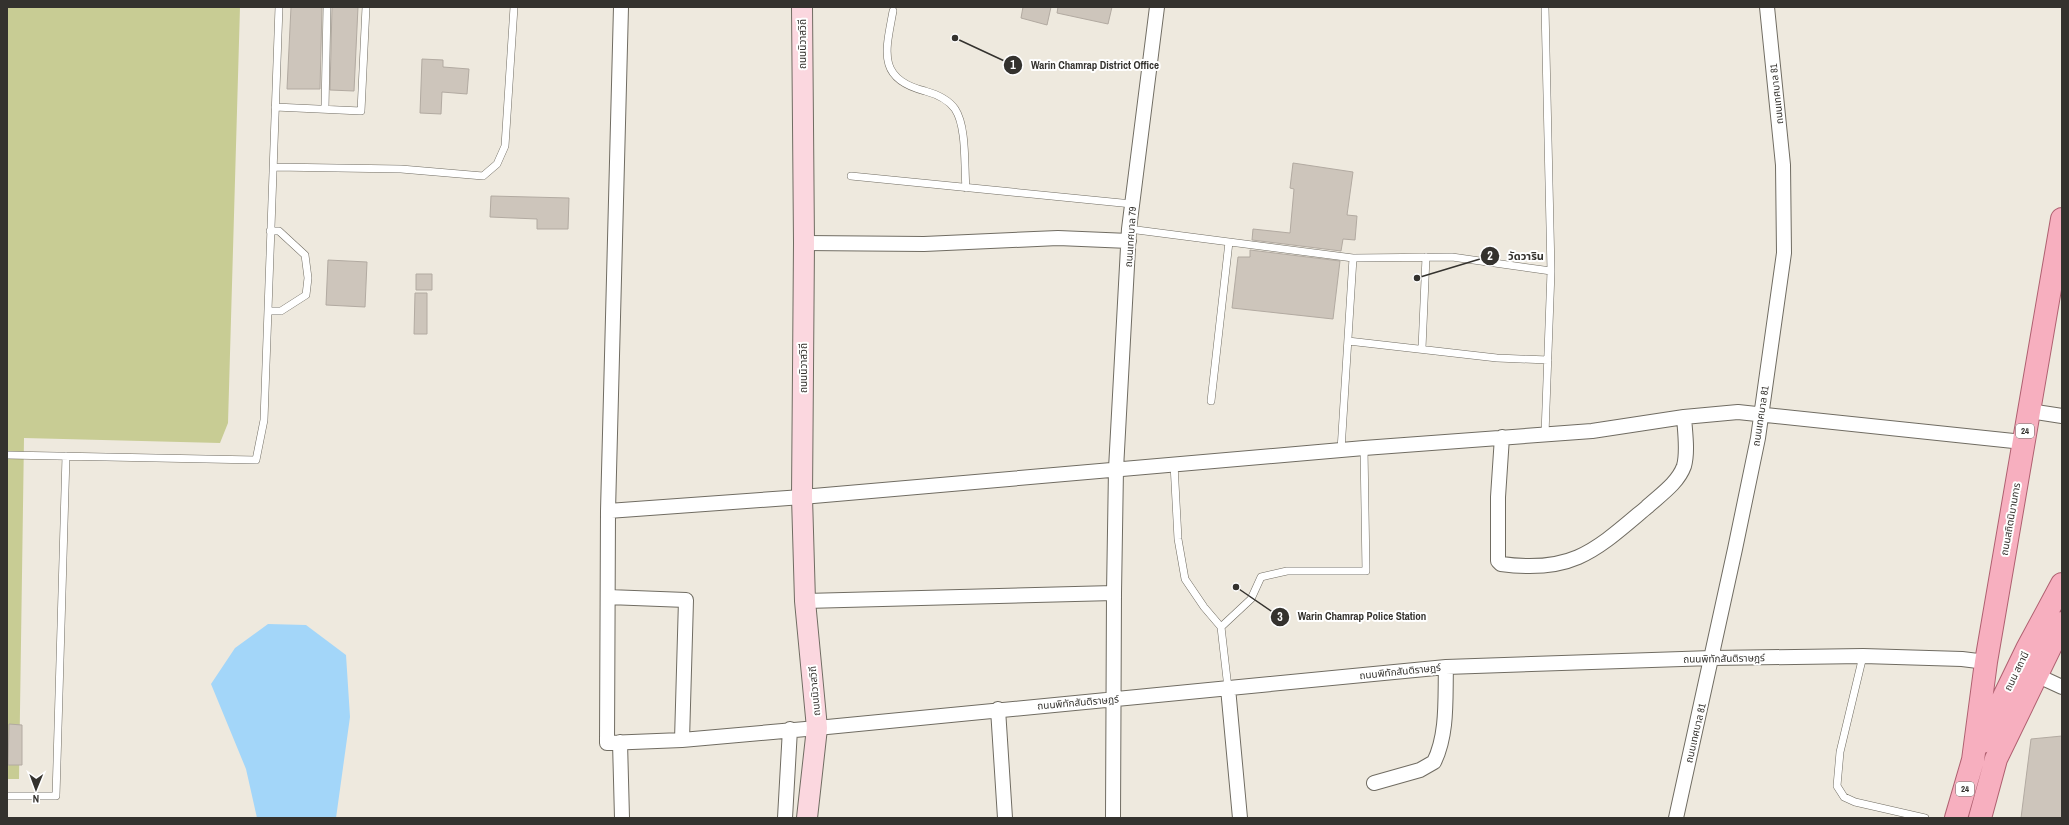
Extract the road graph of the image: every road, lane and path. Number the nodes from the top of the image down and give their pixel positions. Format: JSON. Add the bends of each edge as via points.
{"nodes":[{"id":1,"x":279,"y":7,"type":"edge"},
{"id":2,"x":327,"y":7,"type":"edge"},
{"id":3,"x":366,"y":7,"type":"edge"},
{"id":4,"x":514,"y":7,"type":"edge"},
{"id":5,"x":621,"y":7,"type":"edge"},
{"id":6,"x":802,"y":7,"type":"edge"},
{"id":7,"x":1157,"y":7,"type":"edge"},
{"id":8,"x":1545,"y":7,"type":"edge"},
{"id":9,"x":1767,"y":7,"type":"edge"},
{"id":10,"x":893,"y":11,"type":"dead end"},
{"id":11,"x":275,"y":107,"type":"junction"},
{"id":12,"x":325,"y":109,"type":"junction"},
{"id":13,"x":274,"y":167,"type":"junction"},
{"id":14,"x":851,"y":176,"type":"dead end"},
{"id":15,"x":966,"y":188,"type":"junction"},
{"id":16,"x":1132,"y":204,"type":"junction"},
{"id":17,"x":2062,"y":219,"type":"edge"},
{"id":18,"x":270,"y":231,"type":"junction"},
{"id":19,"x":1129,"y":235,"type":"junction"},
{"id":20,"x":1229,"y":242,"type":"junction"},
{"id":21,"x":804,"y":243,"type":"junction"},
{"id":22,"x":1426,"y":256,"type":"junction"},
{"id":23,"x":1353,"y":258,"type":"junction"},
{"id":24,"x":1551,"y":271,"type":"junction"},
{"id":25,"x":269,"y":311,"type":"junction"},
{"id":26,"x":1348,"y":341,"type":"junction"},
{"id":27,"x":1422,"y":348,"type":"junction"},
{"id":28,"x":1548,"y":360,"type":"junction"},
{"id":29,"x":1211,"y":401,"type":"dead end"},
{"id":30,"x":2029,"y":411,"type":"junction"},
{"id":31,"x":1761,"y":415,"type":"junction"},
{"id":32,"x":2062,"y":416,"type":"edge"},
{"id":33,"x":1684,"y":417,"type":"junction"},
{"id":34,"x":1545,"y":434,"type":"junction"},
{"id":35,"x":1502,"y":437,"type":"junction"},
{"id":36,"x":2023,"y":442,"type":"junction"},
{"id":37,"x":1364,"y":448,"type":"junction"},
{"id":38,"x":1341,"y":450,"type":"junction"},
{"id":39,"x":7,"y":455,"type":"edge"},
{"id":40,"x":66,"y":456,"type":"junction"},
{"id":41,"x":1174,"y":464,"type":"junction"},
{"id":42,"x":1116,"y":469,"type":"junction"},
{"id":43,"x":802,"y":497,"type":"junction"},
{"id":44,"x":608,"y":511,"type":"junction"},
{"id":45,"x":2062,"y":584,"type":"edge"},
{"id":46,"x":1114,"y":593,"type":"junction"},
{"id":47,"x":608,"y":597,"type":"junction"},
{"id":48,"x":805,"y":601,"type":"junction"},
{"id":49,"x":2062,"y":623,"type":"edge"},
{"id":50,"x":1221,"y":627,"type":"junction"},
{"id":51,"x":1863,"y":656,"type":"junction"},
{"id":52,"x":1712,"y":658,"type":"junction"},
{"id":53,"x":1986,"y":662,"type":"junction"},
{"id":54,"x":1446,"y":667,"type":"junction"},
{"id":55,"x":2036,"y":675,"type":"junction"},
{"id":56,"x":2062,"y":687,"type":"edge"},
{"id":57,"x":1228,"y":688,"type":"junction"},
{"id":58,"x":1113,"y":699,"type":"junction"},
{"id":59,"x":998,"y":709,"type":"junction"},
{"id":60,"x":817,"y":728,"type":"junction"},
{"id":61,"x":790,"y":729,"type":"junction"},
{"id":62,"x":682,"y":740,"type":"junction"},
{"id":63,"x":620,"y":742,"type":"junction"},
{"id":64,"x":1973,"y":760,"type":"junction"},
{"id":65,"x":1374,"y":783,"type":"dead end"},
{"id":66,"x":7,"y":796,"type":"edge"},
{"id":67,"x":622,"y":818,"type":"edge"},
{"id":68,"x":785,"y":818,"type":"edge"},
{"id":69,"x":806,"y":818,"type":"edge"},
{"id":70,"x":1005,"y":818,"type":"edge"},
{"id":71,"x":1113,"y":818,"type":"edge"},
{"id":72,"x":1240,"y":818,"type":"edge"},
{"id":73,"x":1676,"y":818,"type":"edge"},
{"id":74,"x":1925,"y":818,"type":"edge"},
{"id":75,"x":1956,"y":818,"type":"edge"},
{"id":76,"x":1980,"y":818,"type":"edge"}],
"edges":[{"from":1,"to":11,"type":"lane"},
{"from":2,"to":12,"type":"lane"},
{"from":3,"to":12,"type":"lane","via":[[361,110]]},
{"from":4,"to":13,"type":"lane","via":[[505,146],[498,164],[483,176],[401,169]]},
{"from":5,"to":44,"type":"street"},
{"from":6,"to":21,"type":"main road","name":"ถนนนิวาสวิถี"},
{"from":7,"to":16,"type":"street","name":"ถนนเทศบาล 79"},
{"from":8,"to":24,"type":"lane"},
{"from":9,"to":31,"type":"street","name":"ถนนเทศบาล 81","via":[[1783,165],[1784,253]]},
{"from":10,"to":15,"type":"lane","via":[[887,45],[890,67],[901,82],[943,98],[956,110],[962,129]]},
{"from":11,"to":12,"type":"lane"},
{"from":11,"to":13,"type":"lane"},
{"from":13,"to":18,"type":"lane"},
{"from":14,"to":15,"type":"lane"},
{"from":15,"to":16,"type":"lane"},
{"from":16,"to":19,"type":"street","name":"ถนนเทศบาล 79"},
{"from":17,"to":30,"type":"main road","name":"ถนนสถิตนิมานการ","number":"24"},
{"from":18,"to":25,"type":"lane"},
{"from":18,"to":25,"type":"lane","via":[[279,231],[304,255],[308,278],[306,295],[281,311]]},
{"from":19,"to":20,"type":"lane"},
{"from":19,"to":21,"type":"street","via":[[924,244]]},
{"from":19,"to":42,"type":"street","name":"ถนนเทศบาล 79"},
{"from":20,"to":23,"type":"lane"},
{"from":20,"to":29,"type":"lane"},
{"from":21,"to":43,"type":"main road","name":"ถนนนิวาสวิถี"},
{"from":22,"to":23,"type":"lane"},
{"from":22,"to":24,"type":"lane","via":[[1452,257]]},
{"from":22,"to":27,"type":"lane"},
{"from":23,"to":26,"type":"lane"},
{"from":24,"to":28,"type":"lane"},
{"from":25,"to":40,"type":"lane","via":[[264,420],[256,460]]},
{"from":26,"to":27,"type":"lane"},
{"from":26,"to":38,"type":"lane"},
{"from":27,"to":28,"type":"lane","via":[[1497,358]]},
{"from":28,"to":34,"type":"lane"},
{"from":30,"to":32,"type":"street"},
{"from":30,"to":36,"type":"main road","name":"ถนนสถิตนิมานการ","number":"24"},
{"from":31,"to":33,"type":"street","via":[[1738,412]]},
{"from":31,"to":36,"type":"street"},
{"from":31,"to":52,"type":"street","name":"ถนนเทศบาล 81"},
{"from":33,"to":34,"type":"street","via":[[1592,431]]},
{"from":33,"to":35,"type":"street","via":[[1684,465],[1675,481],[1602,545],[1580,558],[1553,565],[1516,566],[1501,564],[1498,561],[1498,497]]},
{"from":34,"to":35,"type":"street"},
{"from":35,"to":37,"type":"street"},
{"from":36,"to":53,"type":"main road","name":"ถนนสถิตนิมานการ","number":"24"},
{"from":37,"to":38,"type":"street"},
{"from":37,"to":50,"type":"lane","via":[[1366,571],[1287,572],[1261,577],[1251,599]]},
{"from":38,"to":41,"type":"street"},
{"from":39,"to":40,"type":"lane"},
{"from":40,"to":66,"type":"lane","via":[[56,796]]},
{"from":41,"to":42,"type":"street"},
{"from":41,"to":50,"type":"lane","via":[[1178,539],[1185,578]]},
{"from":42,"to":43,"type":"street"},
{"from":42,"to":46,"type":"street","name":"ถนนเทศบาล 79"},
{"from":43,"to":44,"type":"street"},
{"from":43,"to":48,"type":"main road","name":"ถนนนิวาสวิถี"},
{"from":44,"to":47,"type":"street"},
{"from":45,"to":64,"type":"main road","name":"ถนน สถานี","number":"24"},
{"from":46,"to":48,"type":"street"},
{"from":46,"to":58,"type":"street","name":"ถนนเทศบาล 79"},
{"from":47,"to":62,"type":"street","via":[[686,600]]},
{"from":47,"to":63,"type":"street","via":[[607,743]]},
{"from":48,"to":60,"type":"main road","name":"ถนนนิวาสวิถี"},
{"from":49,"to":55,"type":"main road","name":"ถนน สถานี","number":"24"},
{"from":50,"to":57,"type":"lane"},
{"from":51,"to":52,"type":"street","name":"ถนนพิทักสันติราษฎร์"},
{"from":51,"to":53,"type":"street","name":"ถนนพิทักสันติราษฎร์"},
{"from":51,"to":74,"type":"lane","via":[[1840,752],[1836,786],[1844,797],[1855,802]]},
{"from":52,"to":54,"type":"street","name":"ถนนพิทักสันติราษฎร์"},
{"from":52,"to":73,"type":"street","name":"ถนนเทศบาล 81"},
{"from":53,"to":64,"type":"main road","name":"ถนนสถิตนิมานการ","number":"24"},
{"from":54,"to":57,"type":"street","name":"ถนนพิทักสันติราษฎร์"},
{"from":54,"to":65,"type":"street","via":[[1444,718],[1434,762],[1420,770]]},
{"from":55,"to":56,"type":"street"},
{"from":55,"to":76,"type":"main road","number":"24","via":[[1996,759]]},
{"from":57,"to":58,"type":"street","name":"ถนนพิทักสันติราษฎร์"},
{"from":57,"to":72,"type":"street"},
{"from":58,"to":59,"type":"street","name":"ถนนพิทักสันติราษฎร์"},
{"from":58,"to":71,"type":"street","name":"ถนนเทศบาล 79"},
{"from":59,"to":60,"type":"street","name":"ถนนพิทักสันติราษฎร์"},
{"from":59,"to":70,"type":"street"},
{"from":60,"to":61,"type":"street","name":"ถนนพิทักสันติราษฎร์"},
{"from":60,"to":69,"type":"main road","name":"ถนนนิวาสวิถี"},
{"from":61,"to":62,"type":"street","name":"ถนนพิทักสันติราษฎร์"},
{"from":61,"to":68,"type":"street"},
{"from":62,"to":63,"type":"street","name":"ถนนพิทักสันติราษฎร์"},
{"from":63,"to":67,"type":"street"},
{"from":64,"to":75,"type":"main road","name":"ถนนสถิตนิมานการ","number":"24"}]}
